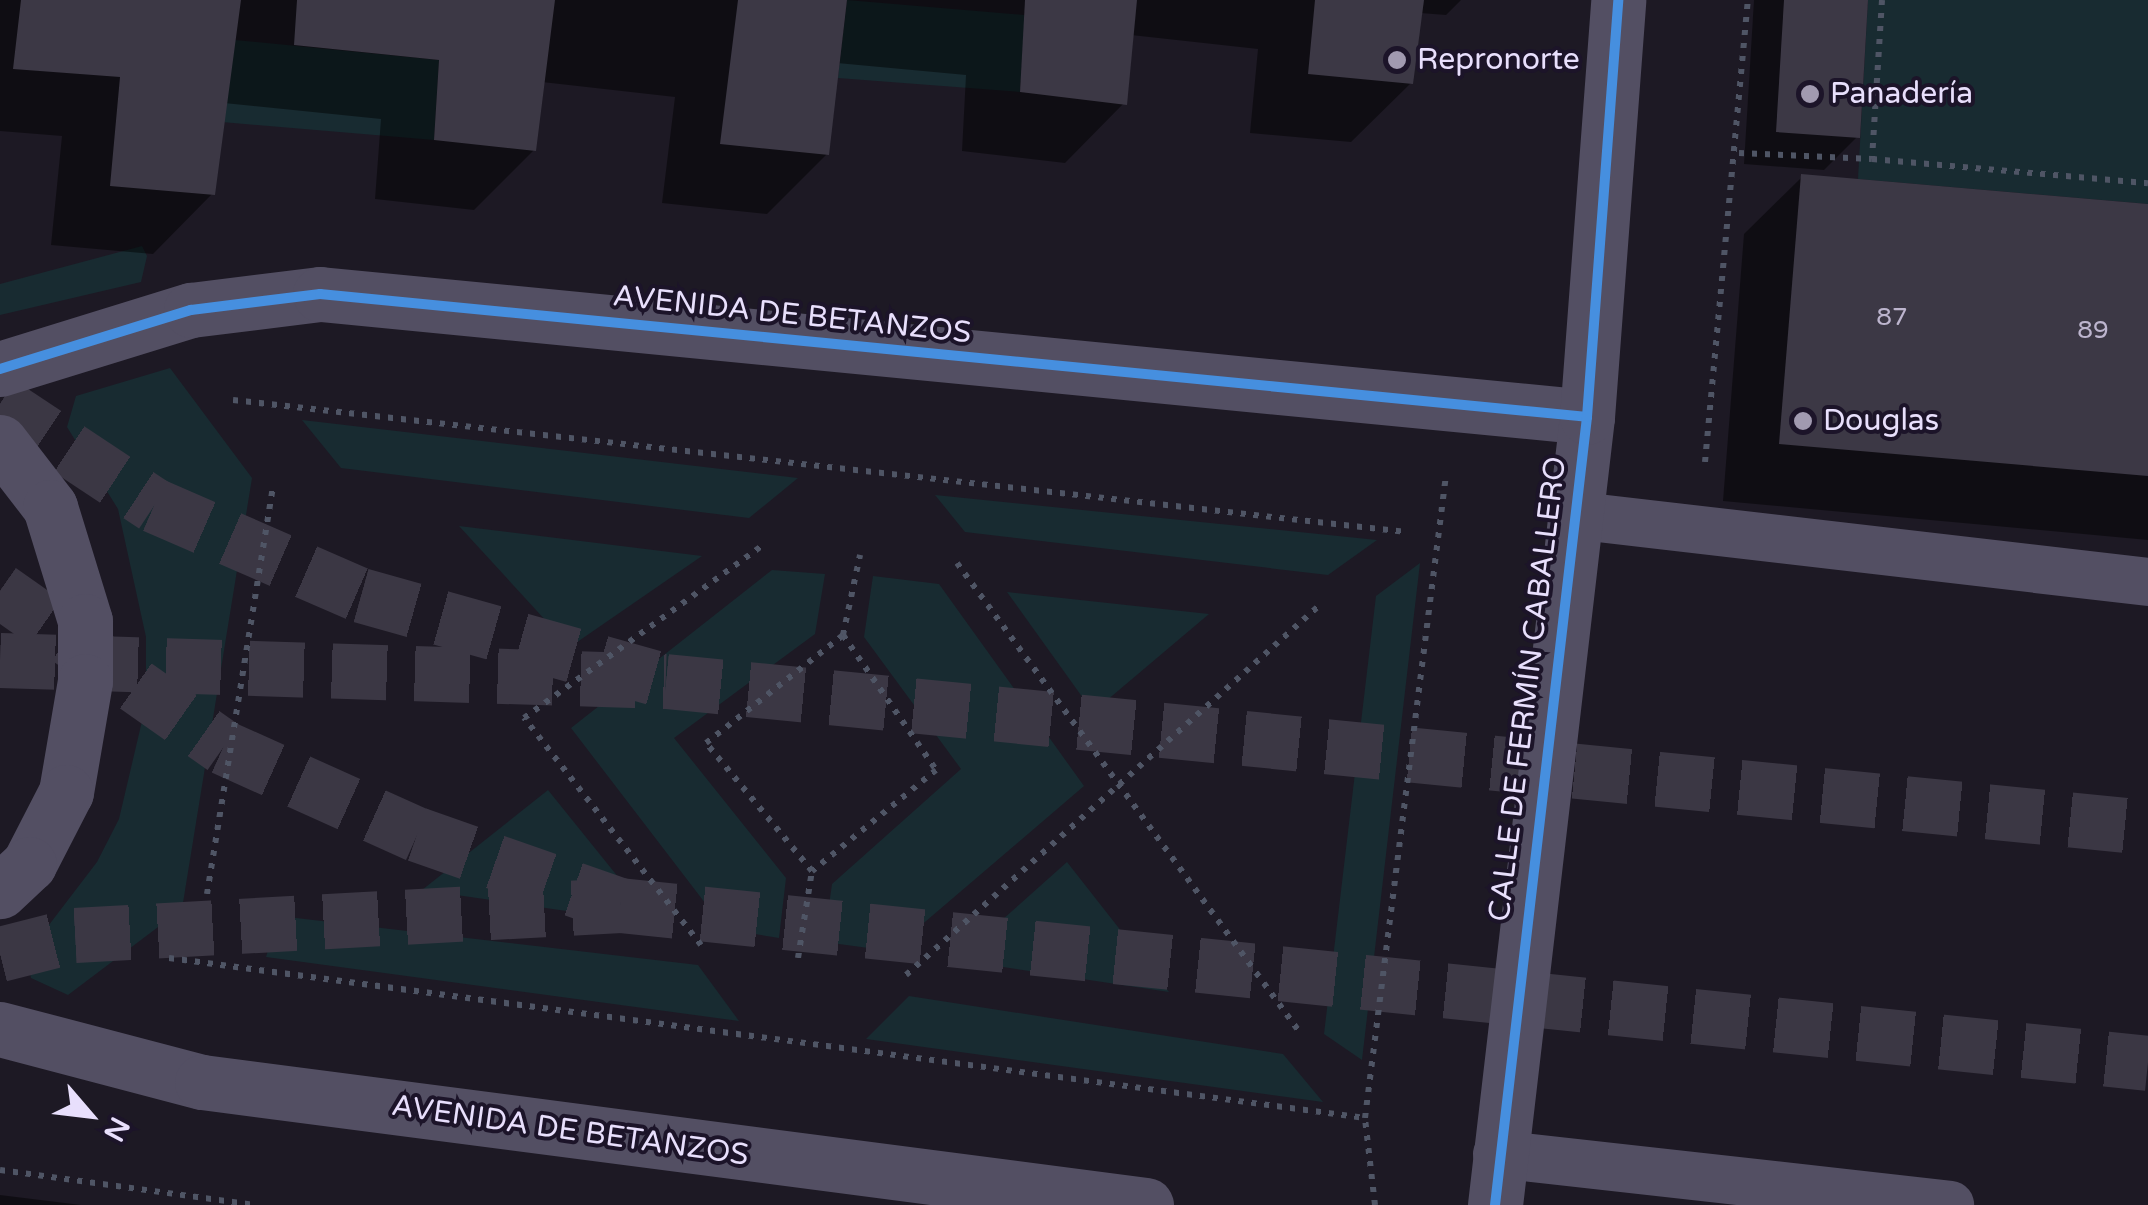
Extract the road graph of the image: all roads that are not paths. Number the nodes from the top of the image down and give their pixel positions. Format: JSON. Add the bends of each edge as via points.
{"nodes":[{"id":1,"x":1618,"y":0,"type":"edge"},
{"id":2,"x":0,"y":369,"type":"edge"},
{"id":3,"x":1588,"y":417,"type":"junction"},
{"id":4,"x":0,"y":442,"type":"edge"},
{"id":5,"x":1572,"y":515,"type":"junction"},
{"id":6,"x":2148,"y":582,"type":"edge"},
{"id":7,"x":0,"y":891,"type":"edge"},
{"id":8,"x":0,"y":1029,"type":"edge"},
{"id":9,"x":1496,"y":1179,"type":"edge"},
{"id":10,"x":1146,"y":1205,"type":"edge"},
{"id":11,"x":1950,"y":1205,"type":"edge"}],
"edges":[{"from":1,"to":3,"type":"street","name":"CALLE DE FERMÍN CABALLERO"},
{"from":2,"to":3,"type":"street","name":"AVENIDA DE BETANZOS","via":[[190,310],[320,294]]},
{"from":3,"to":5,"type":"street","name":"CALLE DE FERMÍN CABALLERO"},
{"from":4,"to":7,"type":"street","via":[[50,507],[85,621],[85,681],[66,792],[29,864]]},
{"from":5,"to":6,"type":"lane"},
{"from":5,"to":9,"type":"street","name":"CALLE DE FERMÍN CABALLERO"},
{"from":8,"to":10,"type":"street","name":"AVENIDA DE BETANZOS","via":[[202,1082]]},
{"from":9,"to":11,"type":"lane"}]}
